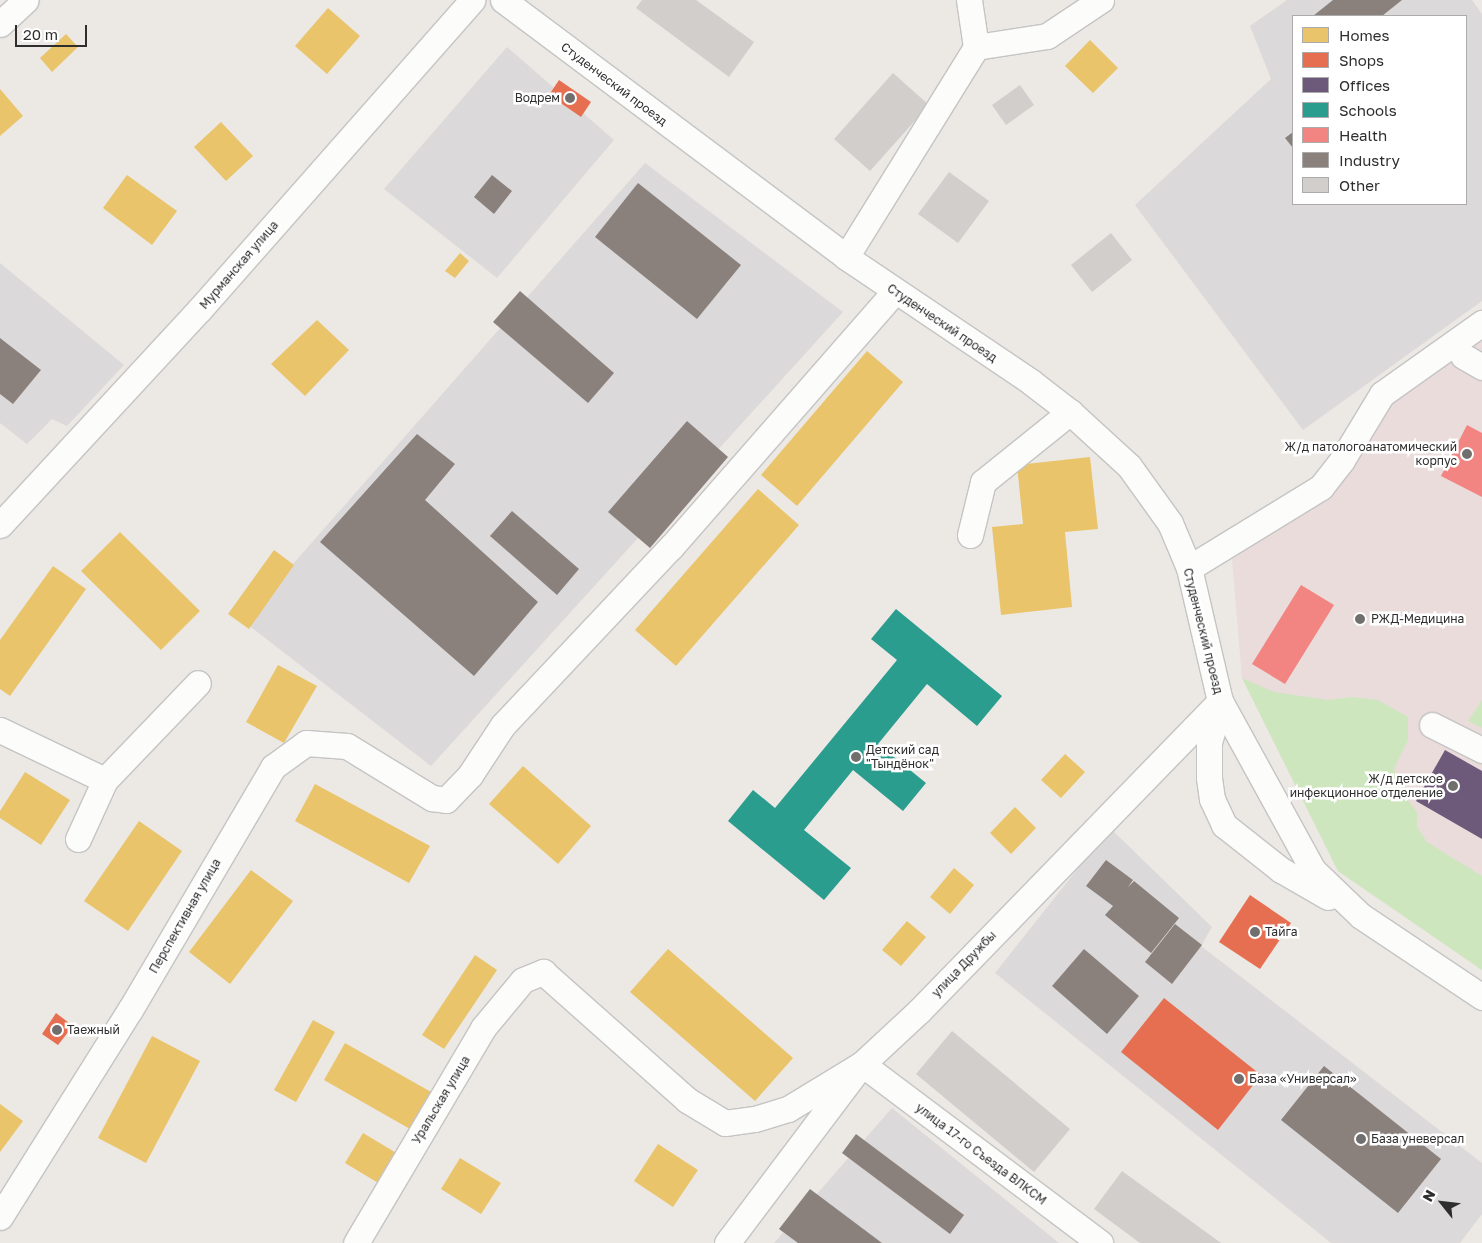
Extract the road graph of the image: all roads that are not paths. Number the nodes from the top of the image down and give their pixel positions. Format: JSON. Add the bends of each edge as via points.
{"nodes":[{"id":1,"x":26,"y":0,"type":"edge"},
{"id":2,"x":472,"y":0,"type":"edge"},
{"id":3,"x":503,"y":0,"type":"edge"},
{"id":4,"x":969,"y":0,"type":"edge"},
{"id":5,"x":1101,"y":0,"type":"edge"},
{"id":6,"x":0,"y":24,"type":"edge"},
{"id":7,"x":976,"y":47,"type":"junction"},
{"id":8,"x":846,"y":257,"type":"junction"},
{"id":9,"x":895,"y":292,"type":"junction"},
{"id":10,"x":1482,"y":323,"type":"edge"},
{"id":11,"x":1070,"y":412,"type":"junction"},
{"id":12,"x":0,"y":525,"type":"edge"},
{"id":13,"x":970,"y":535,"type":"dead end"},
{"id":14,"x":1189,"y":568,"type":"junction"},
{"id":15,"x":198,"y":684,"type":"dead end"},
{"id":16,"x":1220,"y":701,"type":"junction"},
{"id":17,"x":1432,"y":725,"type":"dead end"},
{"id":18,"x":0,"y":730,"type":"edge"},
{"id":19,"x":1482,"y":750,"type":"edge"},
{"id":20,"x":105,"y":780,"type":"junction"},
{"id":21,"x":78,"y":839,"type":"dead end"},
{"id":22,"x":1362,"y":916,"type":"junction"},
{"id":23,"x":1482,"y":997,"type":"edge"},
{"id":24,"x":862,"y":1064,"type":"junction"},
{"id":25,"x":0,"y":1217,"type":"edge"},
{"id":26,"x":356,"y":1243,"type":"edge"},
{"id":27,"x":728,"y":1243,"type":"edge"},
{"id":28,"x":1100,"y":1243,"type":"edge"}],
"edges":[{"from":1,"to":6,"type":"street"},
{"from":2,"to":12,"type":"street","name":"Мурманская улица","via":[[200,309]]},
{"from":3,"to":8,"type":"street","name":"Студенческий проезд"},
{"from":4,"to":7,"type":"street"},
{"from":5,"to":7,"type":"street","via":[[1047,36]]},
{"from":7,"to":8,"type":"street"},
{"from":8,"to":9,"type":"street","name":"Студенческий проезд"},
{"from":9,"to":11,"type":"street","name":"Студенческий проезд","via":[[1031,382]]},
{"from":9,"to":25,"type":"street","name":"Перспективная улица","via":[[671,547],[503,725],[464,781],[446,800],[432,798],[347,746],[306,743],[273,767],[130,1010]]},
{"from":10,"to":14,"type":"street","via":[[1382,394],[1342,460],[1321,487]]},
{"from":11,"to":13,"type":"street","via":[[983,482]]},
{"from":11,"to":14,"type":"street","name":"Студенческий проезд","via":[[1129,466],[1151,494],[1170,523]]},
{"from":14,"to":16,"type":"street","name":"Студенческий проезд"},
{"from":15,"to":20,"type":"street"},
{"from":16,"to":22,"type":"street","name":"Студенческий проезд","via":[[1313,870]]},
{"from":16,"to":22,"type":"street","via":[[1209,742],[1209,778],[1212,800],[1224,825],[1281,870]]},
{"from":16,"to":24,"type":"street","name":"улица Дружбы","via":[[919,1011]]},
{"from":17,"to":19,"type":"street"},
{"from":18,"to":20,"type":"street"},
{"from":20,"to":21,"type":"street"},
{"from":22,"to":23,"type":"street","name":"Студенческий проезд"},
{"from":24,"to":26,"type":"street","name":"Уральская улица","via":[[788,1109],[755,1120],[725,1123],[687,1100],[542,972],[523,980],[483,1028]]},
{"from":24,"to":27,"type":"street","name":"улица Дружбы"},
{"from":24,"to":28,"type":"street","name":"улица 17-го Съезда ВЛКСМ"}]}
